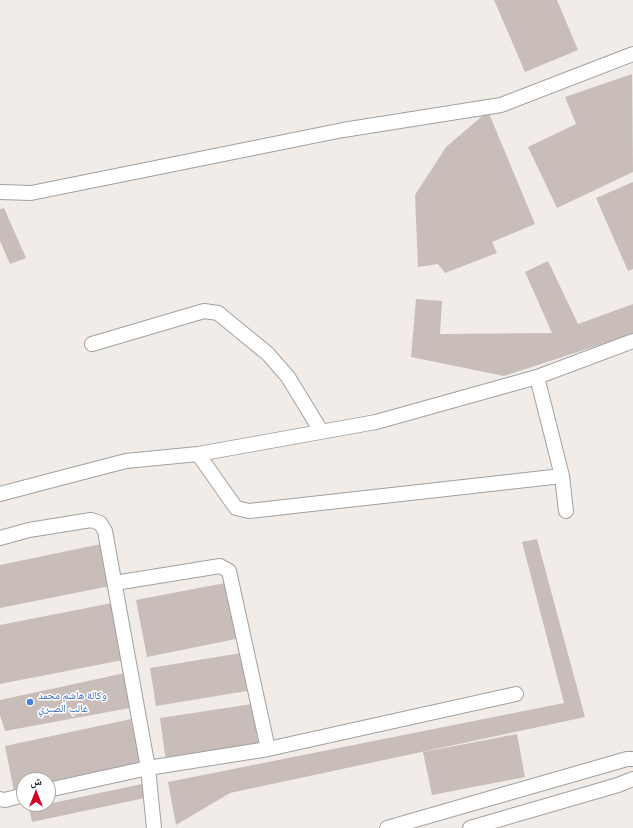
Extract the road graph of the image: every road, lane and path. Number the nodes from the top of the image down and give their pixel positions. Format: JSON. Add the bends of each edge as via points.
{"nodes":[{"id":1,"x":633,"y":54,"type":"edge"},
{"id":2,"x":0,"y":192,"type":"edge"},
{"id":3,"x":633,"y":341,"type":"edge"},
{"id":4,"x":92,"y":344,"type":"dead end"},
{"id":5,"x":537,"y":377,"type":"junction"},
{"id":6,"x":321,"y":431,"type":"junction"},
{"id":7,"x":198,"y":454,"type":"junction"},
{"id":8,"x":562,"y":476,"type":"junction"},
{"id":9,"x":0,"y":494,"type":"edge"},
{"id":10,"x":566,"y":511,"type":"dead end"},
{"id":11,"x":0,"y":538,"type":"edge"},
{"id":12,"x":115,"y":583,"type":"junction"},
{"id":13,"x":516,"y":694,"type":"dead end"},
{"id":14,"x":268,"y":750,"type":"junction"},
{"id":15,"x":633,"y":759,"type":"edge"},
{"id":16,"x":148,"y":768,"type":"junction"},
{"id":17,"x":633,"y":779,"type":"edge"},
{"id":18,"x":56,"y":788,"type":"edge"},
{"id":19,"x":16,"y":797,"type":"edge"},
{"id":20,"x":0,"y":799,"type":"edge"},
{"id":21,"x":154,"y":828,"type":"edge"},
{"id":22,"x":388,"y":828,"type":"edge"},
{"id":23,"x":470,"y":828,"type":"edge"}],
"edges":[{"from":1,"to":2,"type":"street","via":[[502,105],[343,130],[31,193]]},
{"from":3,"to":5,"type":"street"},
{"from":4,"to":6,"type":"street","via":[[204,311],[218,313],[268,354],[288,377]]},
{"from":5,"to":6,"type":"street","via":[[376,422]]},
{"from":5,"to":8,"type":"street"},
{"from":6,"to":7,"type":"street"},
{"from":7,"to":8,"type":"street","via":[[236,508],[249,511]]},
{"from":7,"to":9,"type":"street","via":[[126,461]]},
{"from":8,"to":10,"type":"street"},
{"from":11,"to":12,"type":"street","via":[[29,530],[91,520],[100,524],[105,531]]},
{"from":12,"to":14,"type":"street","via":[[220,566],[229,571]]},
{"from":12,"to":16,"type":"street"},
{"from":13,"to":14,"type":"street"},
{"from":14,"to":16,"type":"street"},
{"from":15,"to":22,"type":"street","via":[[613,762]]},
{"from":16,"to":18,"type":"street"},
{"from":16,"to":21,"type":"street"},
{"from":17,"to":23,"type":"street"},
{"from":19,"to":20,"type":"street"}]}
